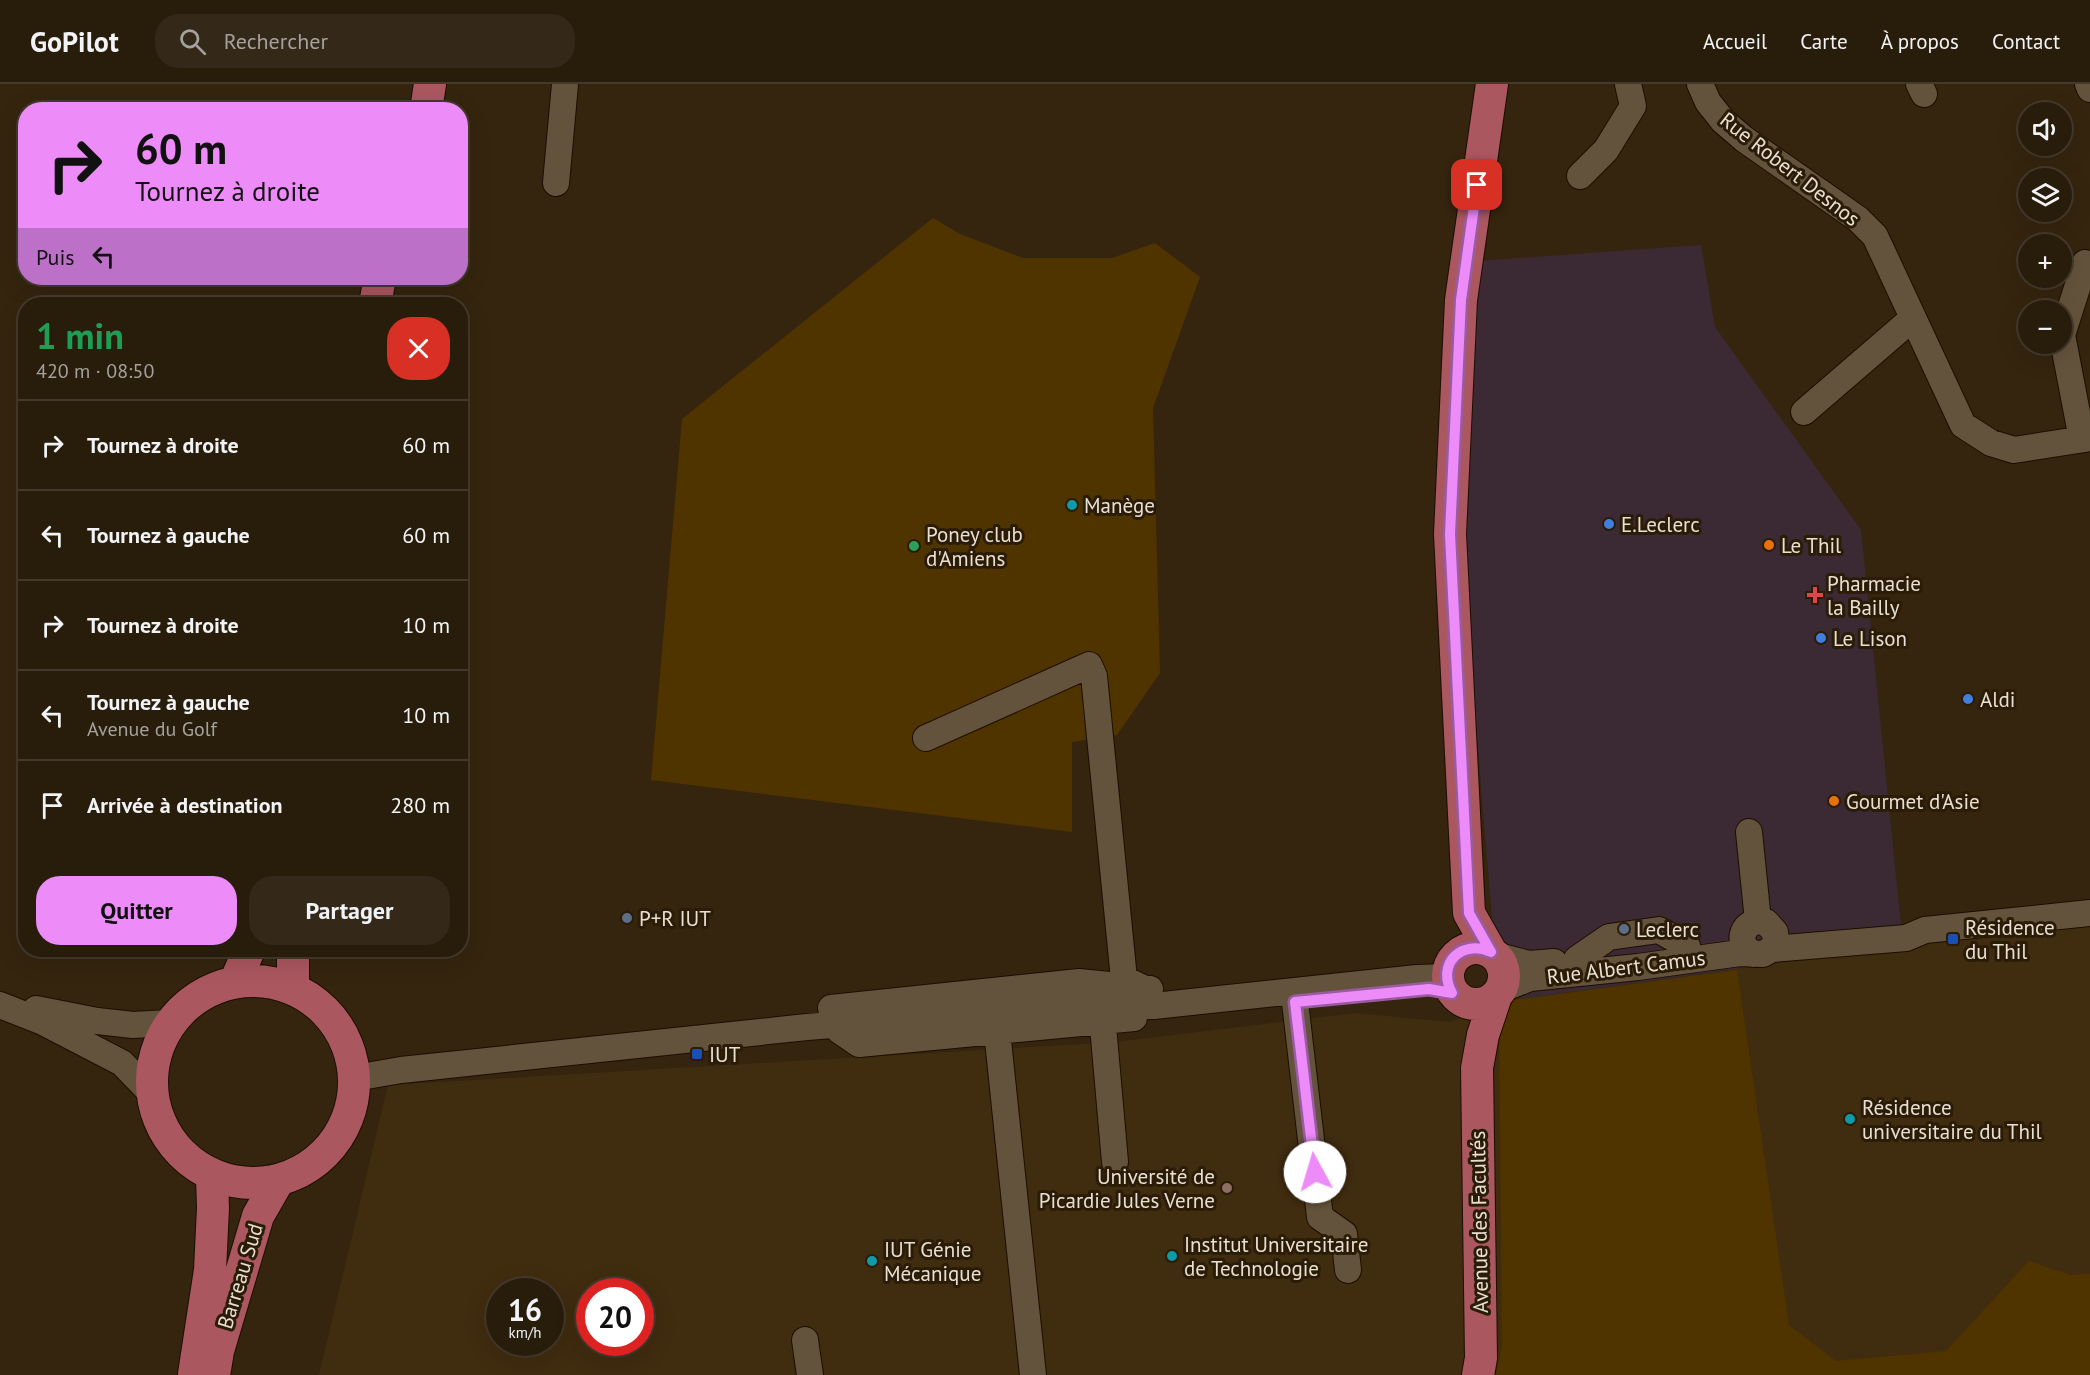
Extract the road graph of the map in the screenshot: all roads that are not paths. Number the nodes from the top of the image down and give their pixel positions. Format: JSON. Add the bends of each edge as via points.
{"nodes":[{"id":1,"x":413,"y":84,"type":"edge"},
{"id":2,"x":430,"y":84,"type":"edge"},
{"id":3,"x":566,"y":84,"type":"edge"},
{"id":4,"x":1492,"y":84,"type":"edge"},
{"id":5,"x":1628,"y":84,"type":"edge"},
{"id":6,"x":1700,"y":84,"type":"edge"},
{"id":7,"x":2088,"y":84,"type":"edge"},
{"id":8,"x":2090,"y":89,"type":"edge"},
{"id":9,"x":410,"y":102,"type":"edge"},
{"id":10,"x":427,"y":102,"type":"edge"},
{"id":11,"x":1580,"y":176,"type":"dead end"},
{"id":12,"x":556,"y":183,"type":"dead end"},
{"id":13,"x":2085,"y":263,"type":"dead end"},
{"id":14,"x":1913,"y":318,"type":"junction"},
{"id":15,"x":1804,"y":412,"type":"dead end"},
{"id":16,"x":2086,"y":438,"type":"edge"},
{"id":17,"x":926,"y":738,"type":"dead end"},
{"id":18,"x":1749,"y":832,"type":"dead end"},
{"id":19,"x":2090,"y":912,"type":"edge"},
{"id":20,"x":1469,"y":913,"type":"junction"},
{"id":21,"x":1760,"y":937,"type":"junction"},
{"id":22,"x":1493,"y":953,"type":"junction"},
{"id":23,"x":246,"y":957,"type":"edge"},
{"id":24,"x":293,"y":957,"type":"edge"},
{"id":25,"x":1453,"y":976,"type":"junction"},
{"id":26,"x":236,"y":980,"type":"junction"},
{"id":27,"x":1068,"y":983,"type":"junction"},
{"id":28,"x":293,"y":989,"type":"junction"},
{"id":29,"x":1144,"y":989,"type":"junction"},
{"id":30,"x":1498,"y":993,"type":"junction"},
{"id":31,"x":1295,"y":1002,"type":"junction"},
{"id":32,"x":0,"y":1004,"type":"edge"},
{"id":33,"x":1103,"y":1012,"type":"junction"},
{"id":34,"x":832,"y":1017,"type":"junction"},
{"id":35,"x":1000,"y":1020,"type":"junction"},
{"id":36,"x":169,"y":1023,"type":"junction"},
{"id":37,"x":1477,"y":1068,"type":"junction"},
{"id":38,"x":355,"y":1078,"type":"junction"},
{"id":39,"x":152,"y":1094,"type":"junction"},
{"id":40,"x":1116,"y":1162,"type":"dead end"},
{"id":41,"x":212,"y":1177,"type":"junction"},
{"id":42,"x":278,"y":1181,"type":"junction"},
{"id":43,"x":1348,"y":1270,"type":"dead end"},
{"id":44,"x":805,"y":1340,"type":"dead end"},
{"id":45,"x":194,"y":1375,"type":"edge"},
{"id":46,"x":214,"y":1375,"type":"edge"},
{"id":47,"x":810,"y":1375,"type":"edge"},
{"id":48,"x":1033,"y":1375,"type":"edge"},
{"id":49,"x":1478,"y":1375,"type":"edge"}],
"edges":[{"from":1,"to":9,"type":"main road"},
{"from":2,"to":10,"type":"main road"},
{"from":3,"to":12,"type":"street"},
{"from":4,"to":20,"type":"main road","via":[[1461,300],[1450,534]]},
{"from":5,"to":11,"type":"street","via":[[1634,106],[1606,150]]},
{"from":6,"to":14,"type":"street","name":"Rue Robert Desnos","via":[[1723,121],[1858,219],[1875,236]]},
{"from":7,"to":8,"type":"street"},
{"from":13,"to":16,"type":"street","name":"Rue Robert Desnos","via":[[2062,335]]},
{"from":14,"to":15,"type":"street"},
{"from":14,"to":16,"type":"street","name":"Rue Robert Desnos","via":[[1963,425],[1991,443],[2014,450]]},
{"from":17,"to":29,"type":"street","via":[[1089,665],[1094,676],[1124,979]]},
{"from":18,"to":21,"type":"street"},
{"from":19,"to":21,"type":"street","name":"Rue Albert Camus","via":[[1925,930],[1894,924]]},
{"from":20,"to":22,"type":"main road"},
{"from":20,"to":25,"type":"main road"},
{"from":21,"to":22,"type":"street","name":"Rue Albert Camus","via":[[1529,964]]},
{"from":21,"to":30,"type":"street","name":"Rue Albert Camus","via":[[1740,953],[1530,978]]},
{"from":22,"to":25,"type":"main road","via":[[1474,947]]},
{"from":22,"to":30,"type":"main road","via":[[1504,975]]},
{"from":23,"to":26,"type":"main road"},
{"from":24,"to":28,"type":"main road"},
{"from":25,"to":29,"type":"street"},
{"from":25,"to":30,"type":"main road","via":[[1466,1002],[1487,1002]]},
{"from":25,"to":31,"type":"street","via":[[1429,989]]},
{"from":25,"to":33,"type":"street"},
{"from":25,"to":37,"type":"main road","name":"Avenue des Facultés"},
{"from":26,"to":28,"type":"main road","via":[[269,982]]},
{"from":26,"to":36,"type":"main road","via":[[194,1001]]},
{"from":27,"to":29,"type":"street"},
{"from":27,"to":34,"type":"street","via":[[917,999],[905,1009]]},
{"from":27,"to":35,"type":"street","via":[[1056,991],[1014,997]]},
{"from":28,"to":38,"type":"main road","via":[[323,1008],[340,1032]]},
{"from":29,"to":33,"type":"street","via":[[1108,994]]},
{"from":30,"to":37,"type":"main road","name":"Avenue des Facultés"},
{"from":31,"to":33,"type":"street"},
{"from":31,"to":43,"type":"street","via":[[1320,1217],[1344,1234]]},
{"from":32,"to":36,"type":"street","via":[[97,1021]]},
{"from":32,"to":39,"type":"street","via":[[122,1063]]},
{"from":33,"to":35,"type":"street"},
{"from":33,"to":40,"type":"street"},
{"from":34,"to":35,"type":"street","via":[[859,1044]]},
{"from":34,"to":38,"type":"street"},
{"from":35,"to":48,"type":"street"},
{"from":36,"to":39,"type":"main road","via":[[154,1058]]},
{"from":37,"to":49,"type":"main road","name":"Avenue des Facultés","via":[[1481,1358]]},
{"from":38,"to":42,"type":"main road","via":[[352,1102],[338,1137],[304,1169]]},
{"from":39,"to":41,"type":"main road","via":[[163,1127],[173,1142]]},
{"from":41,"to":42,"type":"main road","via":[[242,1183]]},
{"from":41,"to":45,"type":"main road","name":"Barreau Sud","via":[[210,1270]]},
{"from":42,"to":46,"type":"main road","name":"Barreau Sud","via":[[258,1215]]},
{"from":44,"to":47,"type":"street"}]}
